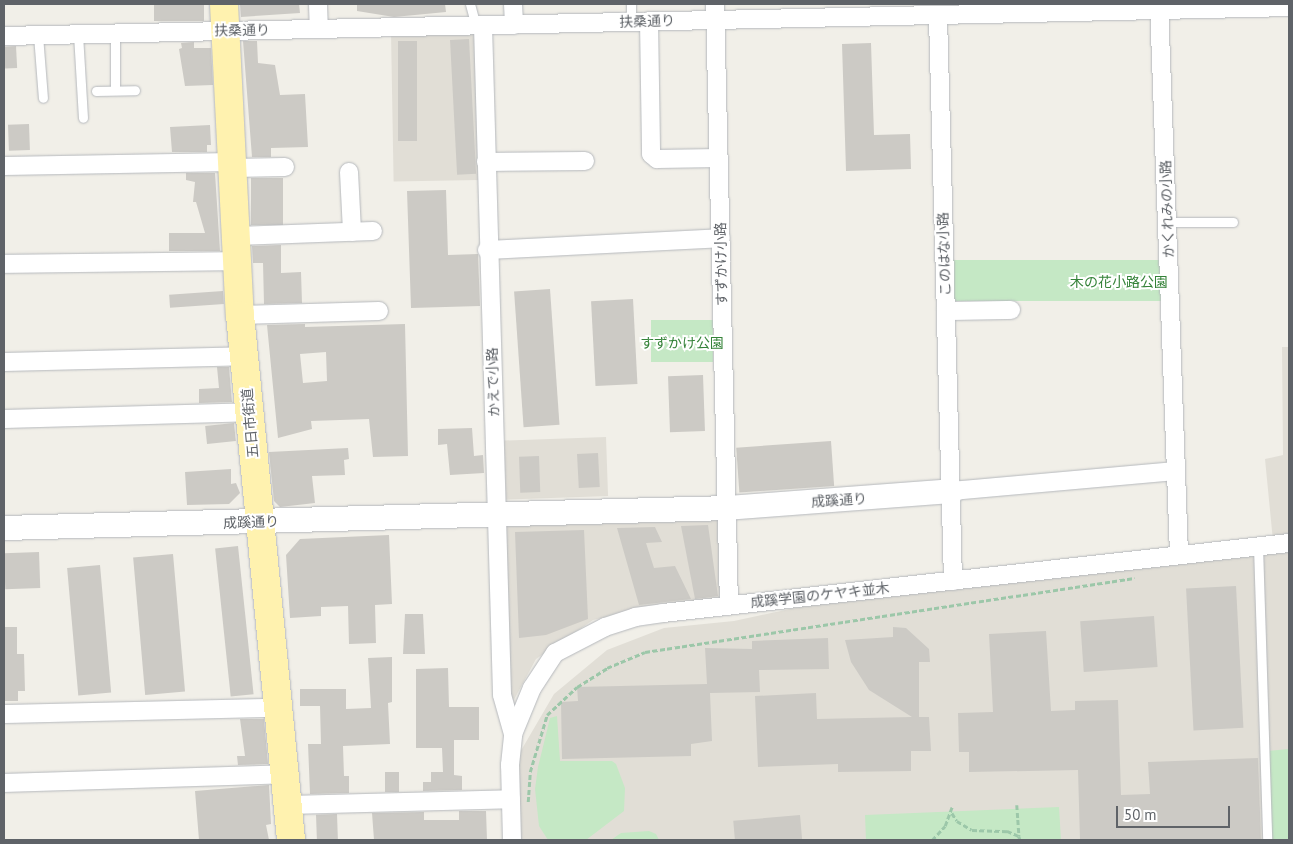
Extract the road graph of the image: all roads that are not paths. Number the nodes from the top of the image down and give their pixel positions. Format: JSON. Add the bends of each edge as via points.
{"nodes":[{"id":1,"x":224,"y":4,"type":"edge"},
{"id":2,"x":318,"y":4,"type":"edge"},
{"id":3,"x":470,"y":4,"type":"edge"},
{"id":4,"x":513,"y":4,"type":"edge"},
{"id":5,"x":631,"y":4,"type":"edge"},
{"id":6,"x":1219,"y":6,"type":"edge"},
{"id":7,"x":1289,"y":7,"type":"edge"},
{"id":8,"x":1059,"y":8,"type":"edge"},
{"id":9,"x":1159,"y":8,"type":"edge"},
{"id":10,"x":821,"y":11,"type":"edge"},
{"id":11,"x":948,"y":11,"type":"edge"},
{"id":12,"x":716,"y":12,"type":"edge"},
{"id":13,"x":640,"y":22,"type":"junction"},
{"id":14,"x":514,"y":25,"type":"junction"},
{"id":15,"x":480,"y":26,"type":"junction"},
{"id":16,"x":319,"y":29,"type":"junction"},
{"id":17,"x":226,"y":30,"type":"junction"},
{"id":18,"x":115,"y":33,"type":"junction"},
{"id":19,"x":78,"y":34,"type":"junction"},
{"id":20,"x":38,"y":35,"type":"junction"},
{"id":21,"x":4,"y":36,"type":"edge"},
{"id":22,"x":115,"y":90,"type":"junction"},
{"id":23,"x":136,"y":90,"type":"dead end"},
{"id":24,"x":96,"y":91,"type":"dead end"},
{"id":25,"x":43,"y":98,"type":"dead end"},
{"id":26,"x":83,"y":118,"type":"dead end"},
{"id":27,"x":719,"y":158,"type":"junction"},
{"id":28,"x":585,"y":161,"type":"dead end"},
{"id":29,"x":486,"y":162,"type":"junction"},
{"id":30,"x":232,"y":165,"type":"junction"},
{"id":31,"x":4,"y":166,"type":"edge"},
{"id":32,"x":285,"y":167,"type":"dead end"},
{"id":33,"x":349,"y":172,"type":"dead end"},
{"id":34,"x":1168,"y":222,"type":"junction"},
{"id":35,"x":1233,"y":222,"type":"dead end"},
{"id":36,"x":373,"y":231,"type":"dead end"},
{"id":37,"x":352,"y":232,"type":"junction"},
{"id":38,"x":721,"y":238,"type":"junction"},
{"id":39,"x":237,"y":248,"type":"junction"},
{"id":40,"x":488,"y":250,"type":"junction"},
{"id":41,"x":4,"y":264,"type":"edge"},
{"id":42,"x":946,"y":310,"type":"junction"},
{"id":43,"x":1011,"y":310,"type":"dead end"},
{"id":44,"x":379,"y":312,"type":"dead end"},
{"id":45,"x":240,"y":315,"type":"junction"},
{"id":46,"x":244,"y":356,"type":"junction"},
{"id":47,"x":4,"y":362,"type":"edge"},
{"id":48,"x":249,"y":412,"type":"junction"},
{"id":49,"x":4,"y":419,"type":"edge"},
{"id":50,"x":1175,"y":471,"type":"junction"},
{"id":51,"x":952,"y":491,"type":"junction"},
{"id":52,"x":727,"y":508,"type":"junction"},
{"id":53,"x":498,"y":514,"type":"junction"},
{"id":54,"x":259,"y":522,"type":"junction"},
{"id":55,"x":4,"y":528,"type":"edge"},
{"id":56,"x":1289,"y":543,"type":"edge"},
{"id":57,"x":1258,"y":546,"type":"junction"},
{"id":58,"x":1179,"y":555,"type":"junction"},
{"id":59,"x":953,"y":581,"type":"junction"},
{"id":60,"x":729,"y":605,"type":"junction"},
{"id":61,"x":277,"y":708,"type":"junction"},
{"id":62,"x":4,"y":714,"type":"edge"},
{"id":63,"x":513,"y":734,"type":"junction"},
{"id":64,"x":284,"y":774,"type":"junction"},
{"id":65,"x":4,"y":783,"type":"edge"},
{"id":66,"x":511,"y":799,"type":"junction"},
{"id":67,"x":288,"y":805,"type":"junction"},
{"id":68,"x":291,"y":840,"type":"edge"},
{"id":69,"x":512,"y":840,"type":"edge"},
{"id":70,"x":1267,"y":840,"type":"edge"}],
"edges":[{"from":1,"to":17,"type":"main road","name":"五日市街道"},
{"from":2,"to":16,"type":"street"},
{"from":3,"to":15,"type":"lane"},
{"from":4,"to":14,"type":"street"},
{"from":5,"to":13,"type":"lane"},
{"from":6,"to":7,"type":"street","name":"扶桑通り"},
{"from":6,"to":9,"type":"street","name":"扶桑通り"},
{"from":8,"to":9,"type":"street","name":"扶桑通り"},
{"from":8,"to":11,"type":"street","name":"扶桑通り"},
{"from":9,"to":34,"type":"street","name":"かくれみの小路"},
{"from":10,"to":11,"type":"street","name":"扶桑通り"},
{"from":10,"to":12,"type":"street","name":"扶桑通り"},
{"from":11,"to":42,"type":"street","name":"このはな小路"},
{"from":12,"to":13,"type":"street","name":"扶桑通り"},
{"from":12,"to":27,"type":"street","name":"すずかけ小路"},
{"from":13,"to":14,"type":"street","name":"扶桑通り"},
{"from":13,"to":27,"type":"street","via":[[651,154],[656,159]]},
{"from":14,"to":15,"type":"street","name":"扶桑通り"},
{"from":15,"to":16,"type":"street","name":"扶桑通り"},
{"from":15,"to":29,"type":"street","name":"かえで小路"},
{"from":16,"to":17,"type":"street","name":"扶桑通り"},
{"from":17,"to":18,"type":"street","name":"扶桑通り"},
{"from":17,"to":30,"type":"main road","name":"五日市街道"},
{"from":18,"to":19,"type":"street","name":"扶桑通り"},
{"from":18,"to":22,"type":"lane"},
{"from":19,"to":20,"type":"street","name":"扶桑通り"},
{"from":19,"to":26,"type":"lane"},
{"from":20,"to":21,"type":"street","name":"扶桑通り"},
{"from":20,"to":25,"type":"lane"},
{"from":22,"to":23,"type":"lane"},
{"from":22,"to":24,"type":"lane"},
{"from":27,"to":38,"type":"street","name":"すずかけ小路"},
{"from":28,"to":29,"type":"street"},
{"from":29,"to":40,"type":"street","name":"かえで小路"},
{"from":30,"to":31,"type":"street"},
{"from":30,"to":32,"type":"street"},
{"from":30,"to":39,"type":"main road","name":"五日市街道"},
{"from":33,"to":37,"type":"street"},
{"from":34,"to":35,"type":"lane"},
{"from":34,"to":50,"type":"street","name":"かくれみの小路"},
{"from":36,"to":37,"type":"street"},
{"from":37,"to":39,"type":"street"},
{"from":38,"to":40,"type":"street"},
{"from":38,"to":52,"type":"street","name":"すずかけ小路"},
{"from":39,"to":41,"type":"street"},
{"from":39,"to":45,"type":"main road","name":"五日市街道"},
{"from":40,"to":53,"type":"street","name":"かえで小路"},
{"from":42,"to":43,"type":"street"},
{"from":42,"to":51,"type":"street","name":"このはな小路"},
{"from":44,"to":45,"type":"street"},
{"from":45,"to":46,"type":"main road","name":"五日市街道"},
{"from":46,"to":47,"type":"street"},
{"from":46,"to":48,"type":"main road","name":"五日市街道"},
{"from":48,"to":49,"type":"street"},
{"from":48,"to":54,"type":"main road","name":"五日市街道"},
{"from":50,"to":51,"type":"street"},
{"from":50,"to":58,"type":"street","name":"かくれみの小路"},
{"from":51,"to":52,"type":"street","name":"成蹊通り"},
{"from":51,"to":59,"type":"street","name":"このはな小路"},
{"from":52,"to":53,"type":"street","name":"成蹊通り"},
{"from":52,"to":60,"type":"street","name":"すずかけ小路"},
{"from":53,"to":54,"type":"street","name":"成蹊通り"},
{"from":53,"to":63,"type":"street","name":"かえで小路","via":[[502,695]]},
{"from":54,"to":55,"type":"street","name":"成蹊通り"},
{"from":54,"to":61,"type":"main road","name":"五日市街道"},
{"from":56,"to":57,"type":"street","name":"成蹊学園のケヤキ並木"},
{"from":57,"to":58,"type":"street","name":"成蹊学園のケヤキ並木"},
{"from":57,"to":70,"type":"lane"},
{"from":58,"to":59,"type":"street","name":"成蹊学園のケヤキ並木"},
{"from":59,"to":60,"type":"street","name":"成蹊学園のケヤキ並木"},
{"from":60,"to":63,"type":"street","name":"成蹊学園のケヤキ並木","via":[[629,619],[556,653],[532,688]]},
{"from":61,"to":62,"type":"street"},
{"from":61,"to":64,"type":"main road","name":"五日市街道"},
{"from":63,"to":66,"type":"street","name":"成蹊学園のケヤキ並木"},
{"from":64,"to":65,"type":"street"},
{"from":64,"to":67,"type":"main road","name":"五日市街道"},
{"from":66,"to":67,"type":"street"},
{"from":66,"to":69,"type":"street","name":"成蹊学園のケヤキ並木"},
{"from":67,"to":68,"type":"main road","name":"五日市街道"}]}
